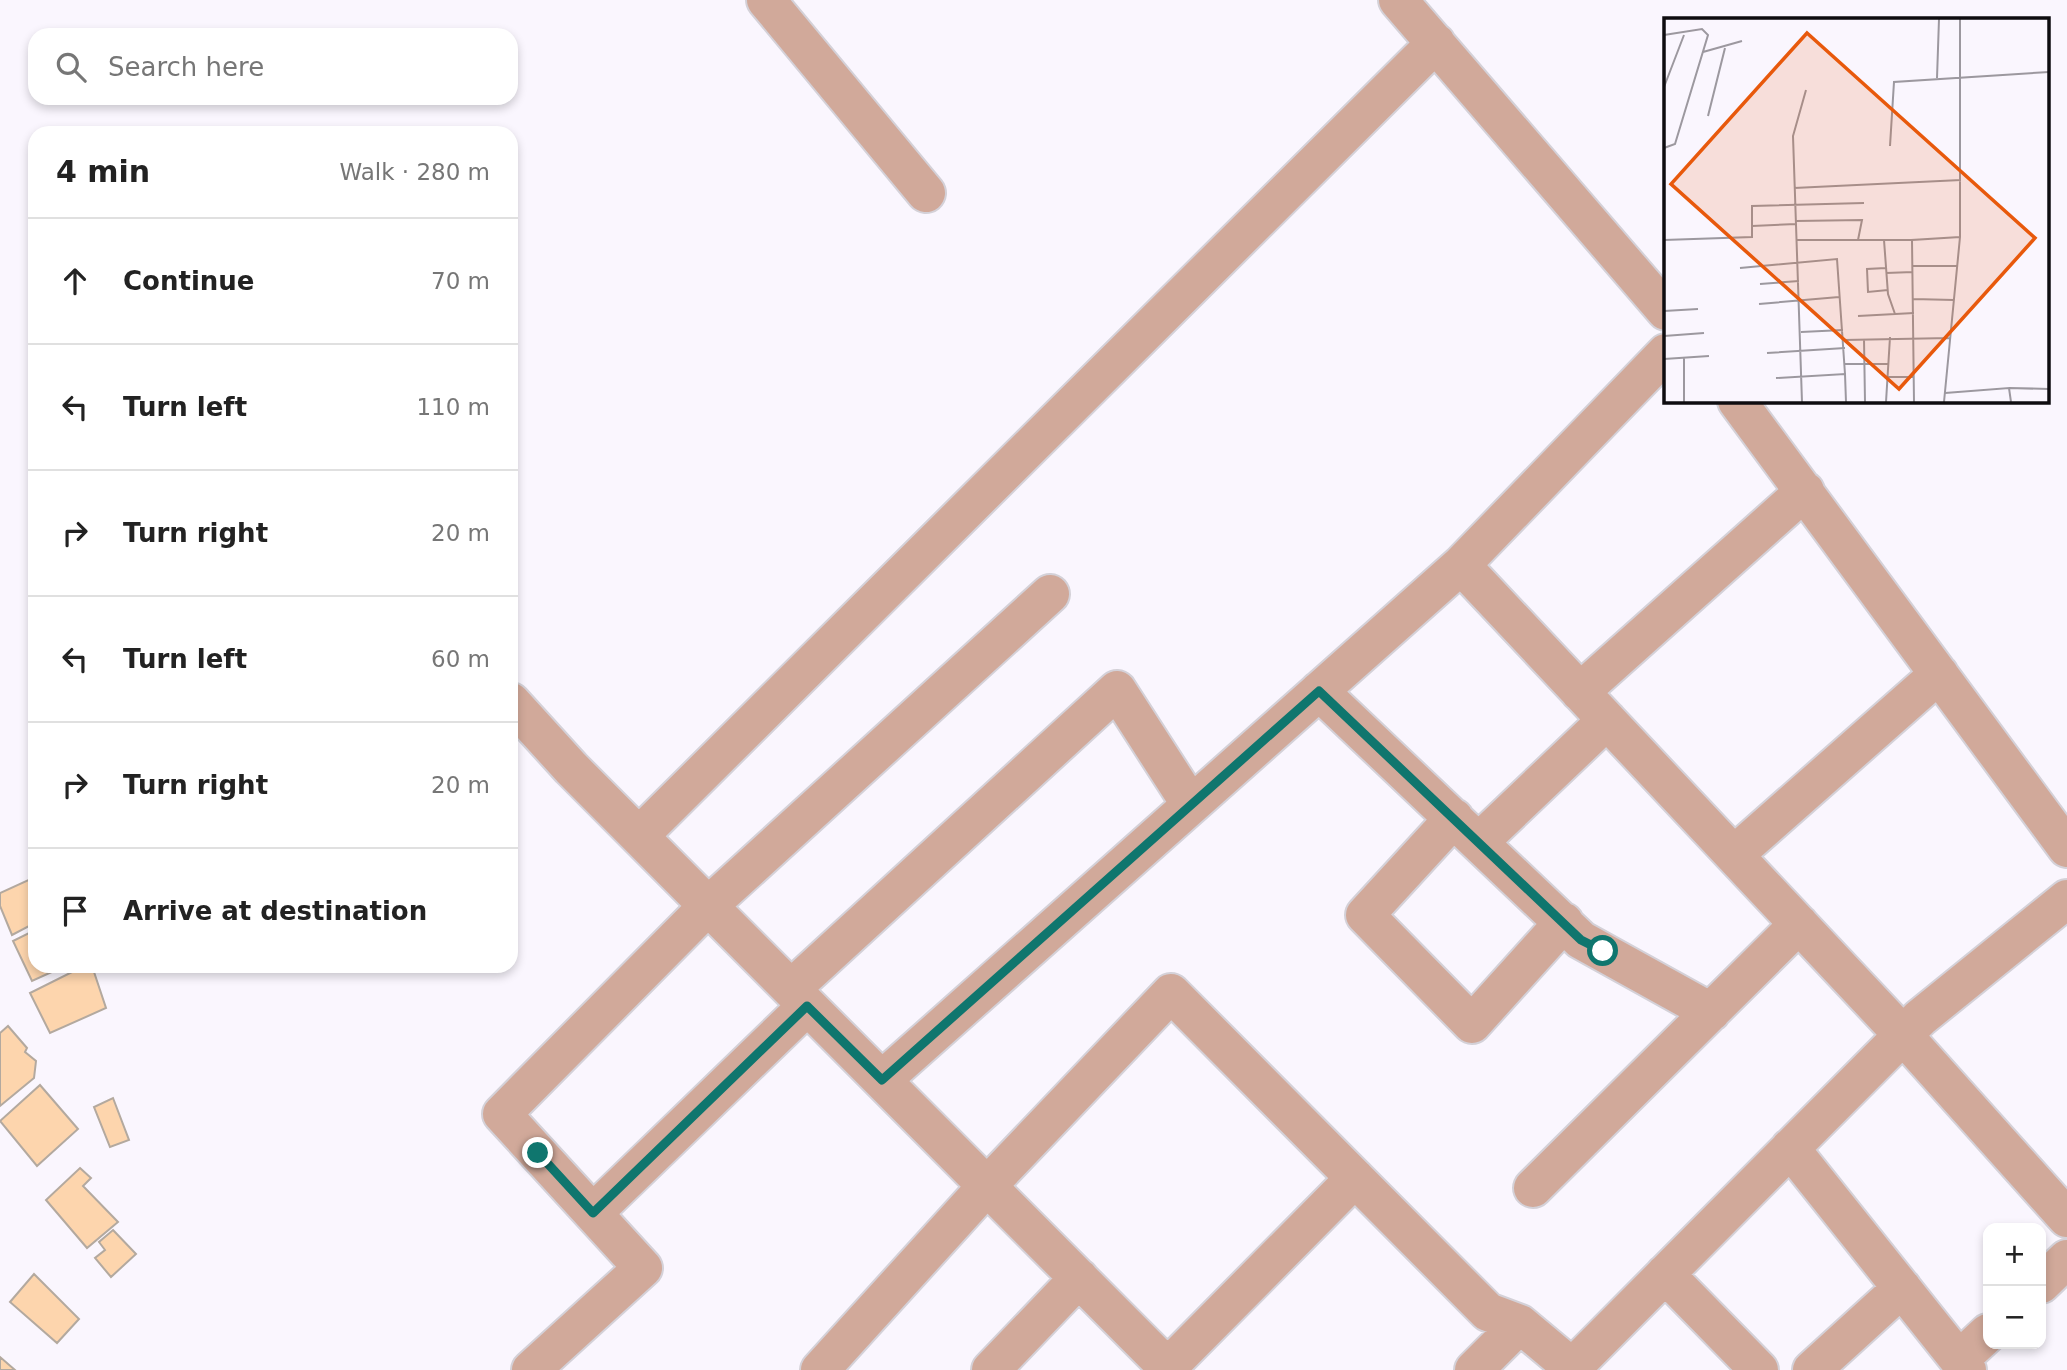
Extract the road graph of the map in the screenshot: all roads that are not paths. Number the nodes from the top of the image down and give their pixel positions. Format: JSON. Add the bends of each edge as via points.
{"nodes":[{"id":1,"x":766,"y":0,"type":"edge"},
{"id":2,"x":1398,"y":0,"type":"edge"},
{"id":3,"x":1436,"y":43,"type":"junction"},
{"id":4,"x":926,"y":193,"type":"dead end"},
{"id":5,"x":1664,"y":309,"type":"edge"},
{"id":6,"x":1664,"y":355,"type":"edge"},
{"id":7,"x":1738,"y":402,"type":"edge"},
{"id":8,"x":1805,"y":491,"type":"junction"},
{"id":9,"x":1461,"y":565,"type":"junction"},
{"id":10,"x":1050,"y":594,"type":"dead end"},
{"id":11,"x":1939,"y":674,"type":"junction"},
{"id":12,"x":1319,"y":691,"type":"junction"},
{"id":13,"x":1580,"y":692,"type":"junction"},
{"id":14,"x":518,"y":709,"type":"edge"},
{"id":15,"x":1607,"y":720,"type":"junction"},
{"id":16,"x":1191,"y":805,"type":"junction"},
{"id":17,"x":1467,"y":830,"type":"junction"},
{"id":18,"x":639,"y":836,"type":"junction"},
{"id":19,"x":2067,"y":848,"type":"edge"},
{"id":20,"x":1734,"y":855,"type":"junction"},
{"id":21,"x":2067,"y":899,"type":"edge"},
{"id":22,"x":708,"y":905,"type":"junction"},
{"id":23,"x":1564,"y":922,"type":"junction"},
{"id":24,"x":1799,"y":924,"type":"junction"},
{"id":25,"x":799,"y":997,"type":"junction"},
{"id":26,"x":1711,"y":1012,"type":"junction"},
{"id":27,"x":1903,"y":1035,"type":"junction"},
{"id":28,"x":882,"y":1080,"type":"junction"},
{"id":29,"x":1790,"y":1148,"type":"junction"},
{"id":30,"x":1355,"y":1178,"type":"junction"},
{"id":31,"x":987,"y":1186,"type":"junction"},
{"id":32,"x":1533,"y":1188,"type":"dead end"},
{"id":33,"x":593,"y":1213,"type":"junction"},
{"id":34,"x":2067,"y":1218,"type":"edge"},
{"id":35,"x":2067,"y":1259,"type":"edge"},
{"id":36,"x":1665,"y":1274,"type":"junction"},
{"id":37,"x":1079,"y":1278,"type":"junction"},
{"id":38,"x":2046,"y":1279,"type":"edge"},
{"id":39,"x":1902,"y":1289,"type":"junction"},
{"id":40,"x":1520,"y":1324,"type":"junction"},
{"id":41,"x":1983,"y":1339,"type":"edge"},
{"id":42,"x":1963,"y":1365,"type":"edge"},
{"id":43,"x":1167,"y":1369,"type":"edge"},
{"id":44,"x":1574,"y":1369,"type":"edge"},
{"id":45,"x":531,"y":1370,"type":"edge"},
{"id":46,"x":820,"y":1370,"type":"edge"},
{"id":47,"x":991,"y":1370,"type":"edge"},
{"id":48,"x":1474,"y":1370,"type":"edge"},
{"id":49,"x":1759,"y":1370,"type":"edge"},
{"id":50,"x":1812,"y":1370,"type":"edge"}],
"edges":[{"from":1,"to":4,"type":"street"},
{"from":2,"to":3,"type":"street"},
{"from":3,"to":5,"type":"street"},
{"from":3,"to":18,"type":"street"},
{"from":6,"to":9,"type":"street"},
{"from":7,"to":8,"type":"street"},
{"from":8,"to":11,"type":"street"},
{"from":8,"to":13,"type":"street"},
{"from":9,"to":12,"type":"street"},
{"from":9,"to":13,"type":"street"},
{"from":10,"to":22,"type":"street"},
{"from":11,"to":19,"type":"street"},
{"from":11,"to":20,"type":"street"},
{"from":12,"to":16,"type":"street"},
{"from":12,"to":17,"type":"street"},
{"from":13,"to":15,"type":"street"},
{"from":14,"to":18,"type":"street"},
{"from":15,"to":17,"type":"street"},
{"from":15,"to":20,"type":"street"},
{"from":16,"to":25,"type":"street","via":[[1117,690]]},
{"from":16,"to":28,"type":"street"},
{"from":17,"to":23,"type":"street"},
{"from":17,"to":23,"type":"street","via":[[1365,915],[1472,1024]]},
{"from":18,"to":22,"type":"street"},
{"from":20,"to":24,"type":"street"},
{"from":21,"to":27,"type":"street"},
{"from":22,"to":25,"type":"street"},
{"from":22,"to":33,"type":"street","via":[[502,1114]]},
{"from":23,"to":26,"type":"street","via":[[1581,940]]},
{"from":24,"to":26,"type":"street"},
{"from":24,"to":27,"type":"street"},
{"from":25,"to":28,"type":"street"},
{"from":25,"to":33,"type":"street"},
{"from":26,"to":32,"type":"street"},
{"from":27,"to":29,"type":"street"},
{"from":27,"to":34,"type":"street"},
{"from":28,"to":31,"type":"street"},
{"from":29,"to":36,"type":"street"},
{"from":29,"to":39,"type":"street"},
{"from":30,"to":31,"type":"street","via":[[1171,993]]},
{"from":30,"to":40,"type":"street","via":[[1488,1312]]},
{"from":30,"to":43,"type":"street"},
{"from":31,"to":37,"type":"street"},
{"from":31,"to":46,"type":"street"},
{"from":33,"to":45,"type":"street","via":[[643,1268]]},
{"from":35,"to":38,"type":"street"},
{"from":36,"to":44,"type":"street"},
{"from":36,"to":49,"type":"street"},
{"from":37,"to":43,"type":"street"},
{"from":37,"to":47,"type":"street"},
{"from":39,"to":42,"type":"street"},
{"from":39,"to":50,"type":"street"},
{"from":40,"to":44,"type":"street"},
{"from":40,"to":48,"type":"street"},
{"from":41,"to":42,"type":"street"}]}
